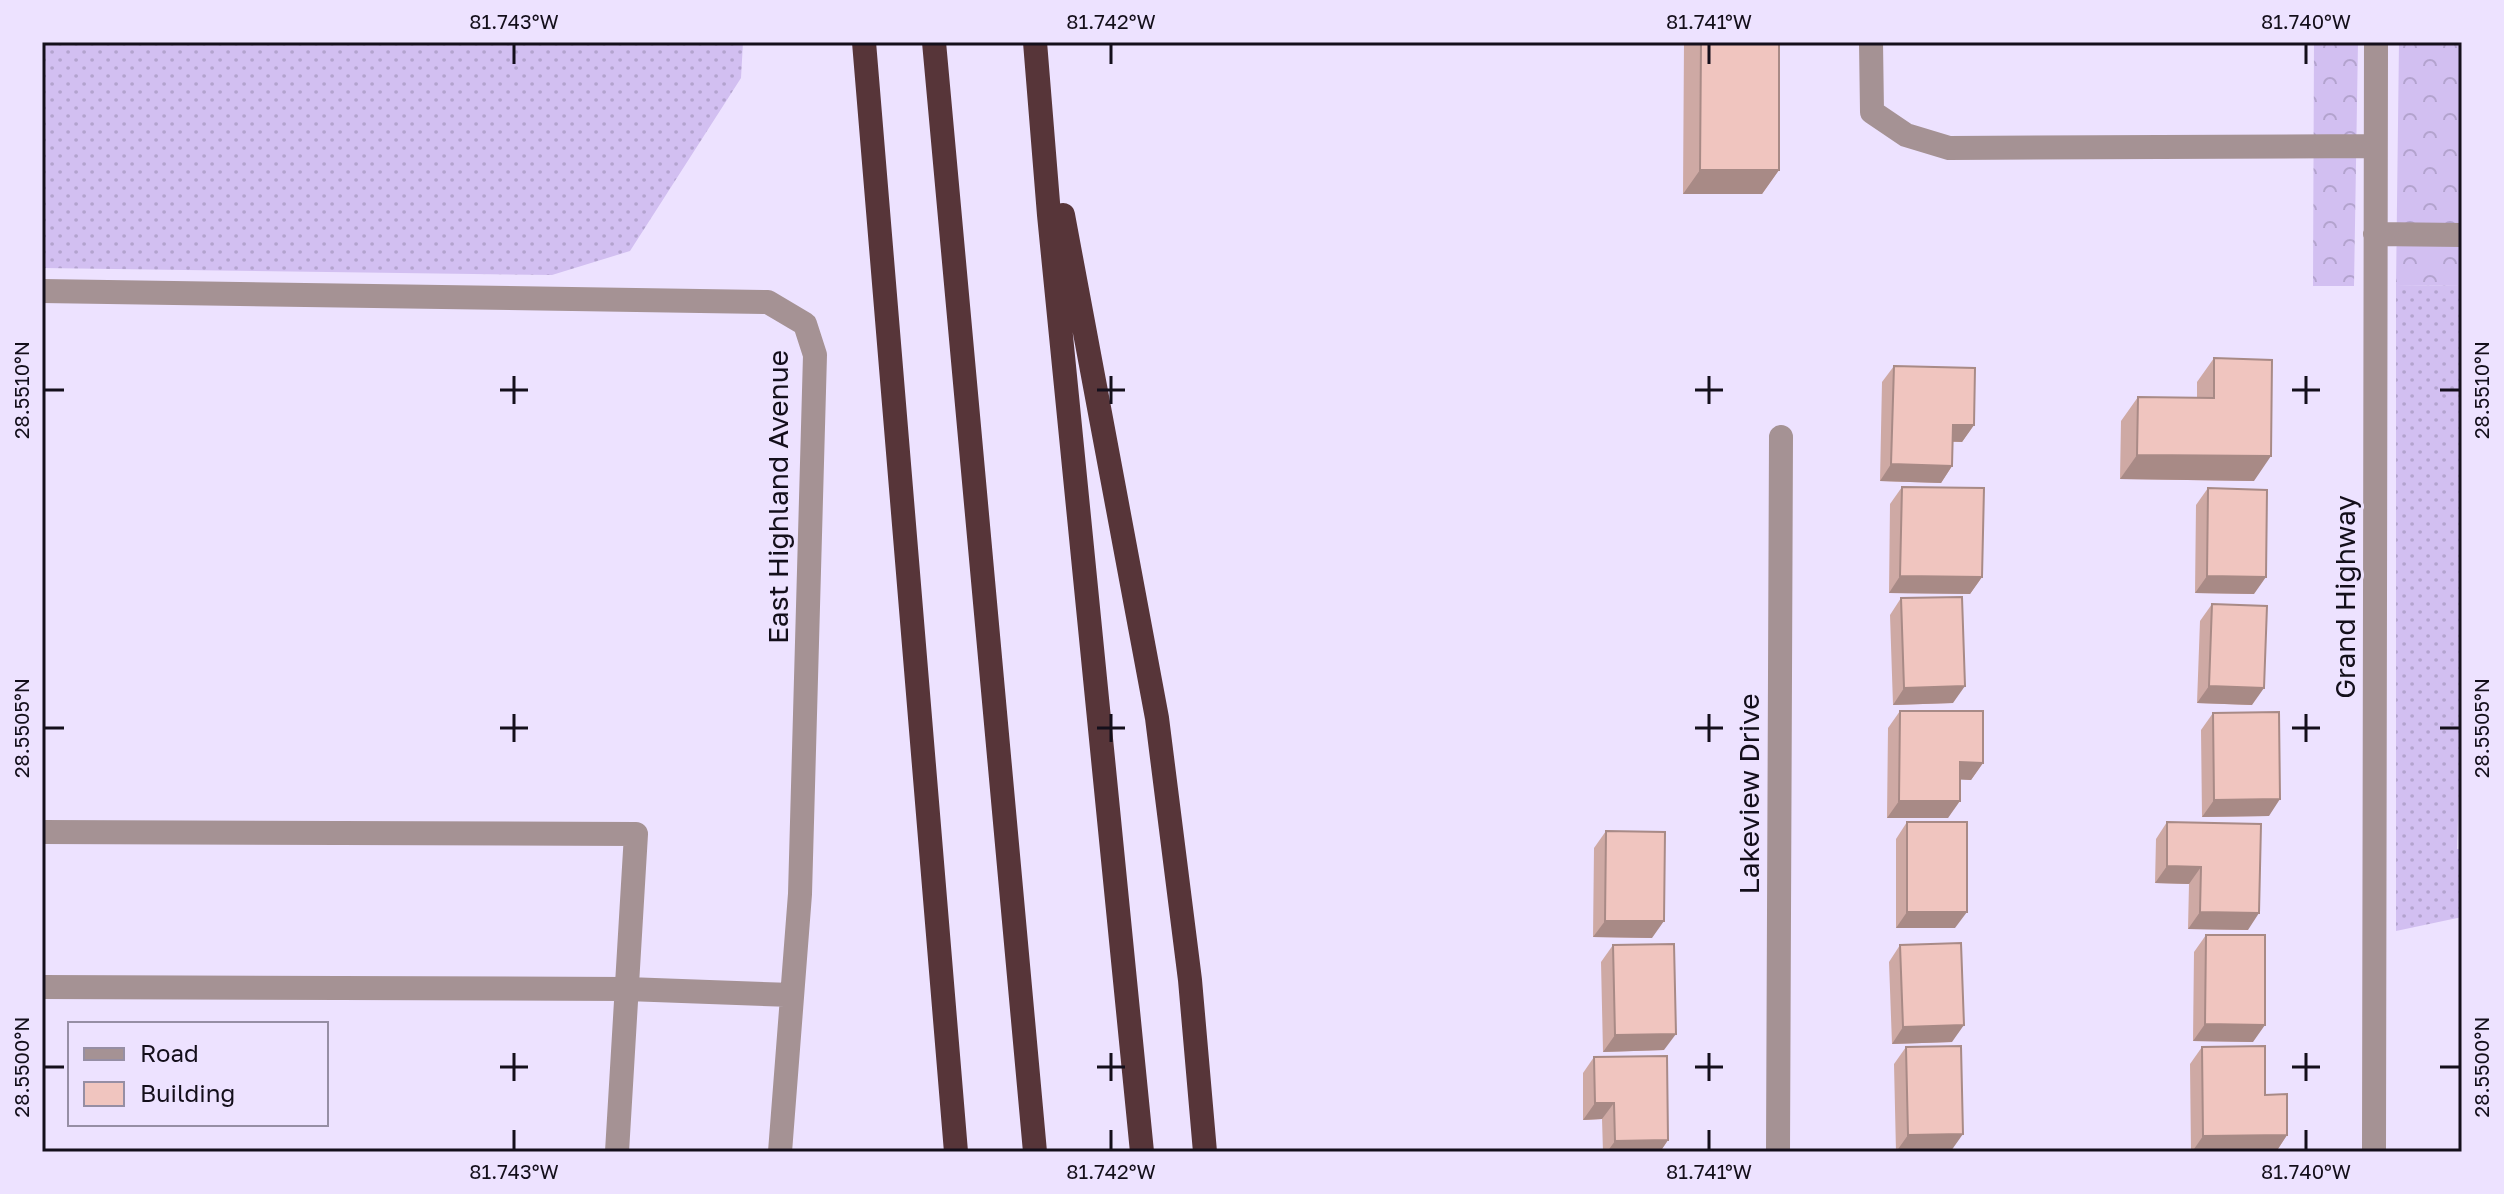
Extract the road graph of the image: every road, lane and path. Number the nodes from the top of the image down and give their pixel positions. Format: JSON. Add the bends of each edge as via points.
{"nodes":[{"id":1,"x":864,"y":42,"type":"edge"},
{"id":2,"x":934,"y":42,"type":"edge"},
{"id":3,"x":1035,"y":42,"type":"edge"},
{"id":4,"x":1871,"y":42,"type":"edge"},
{"id":5,"x":2376,"y":42,"type":"edge"},
{"id":6,"x":1038,"y":83,"type":"junction"},
{"id":7,"x":2375,"y":146,"type":"junction"},
{"id":8,"x":2375,"y":234,"type":"junction"},
{"id":9,"x":2462,"y":235,"type":"edge"},
{"id":10,"x":42,"y":291,"type":"edge"},
{"id":11,"x":1781,"y":437,"type":"dead end"},
{"id":12,"x":42,"y":832,"type":"edge"},
{"id":13,"x":42,"y":987,"type":"edge"},
{"id":14,"x":627,"y":989,"type":"junction"},
{"id":15,"x":792,"y":995,"type":"junction"},
{"id":16,"x":617,"y":1152,"type":"edge"},
{"id":17,"x":780,"y":1152,"type":"edge"},
{"id":18,"x":956,"y":1152,"type":"edge"},
{"id":19,"x":1035,"y":1152,"type":"edge"},
{"id":20,"x":1142,"y":1152,"type":"edge"},
{"id":21,"x":1205,"y":1152,"type":"edge"},
{"id":22,"x":1778,"y":1152,"type":"edge"},
{"id":23,"x":2374,"y":1152,"type":"edge"}],
"edges":[{"from":1,"to":18,"type":"highway"},
{"from":2,"to":19,"type":"highway"},
{"from":3,"to":6,"type":"highway"},
{"from":4,"to":7,"type":"street","via":[[1872,112],[1906,135],[1949,148]]},
{"from":5,"to":7,"type":"street","name":"Grand Highway"},
{"from":6,"to":20,"type":"highway"},
{"from":6,"to":21,"type":"highway","via":[[1157,718]]},
{"from":7,"to":8,"type":"street","name":"Grand Highway"},
{"from":8,"to":9,"type":"street"},
{"from":8,"to":23,"type":"street","name":"Grand Highway"},
{"from":10,"to":15,"type":"street","name":"East Highland Avenue","via":[[768,302],[805,324],[815,355],[800,894]]},
{"from":11,"to":22,"type":"street","name":"Lakeview Drive"},
{"from":12,"to":14,"type":"street","via":[[636,834]]},
{"from":13,"to":14,"type":"street"},
{"from":14,"to":15,"type":"street"},
{"from":14,"to":16,"type":"street"},
{"from":15,"to":17,"type":"street","name":"East Highland Avenue"}]}
